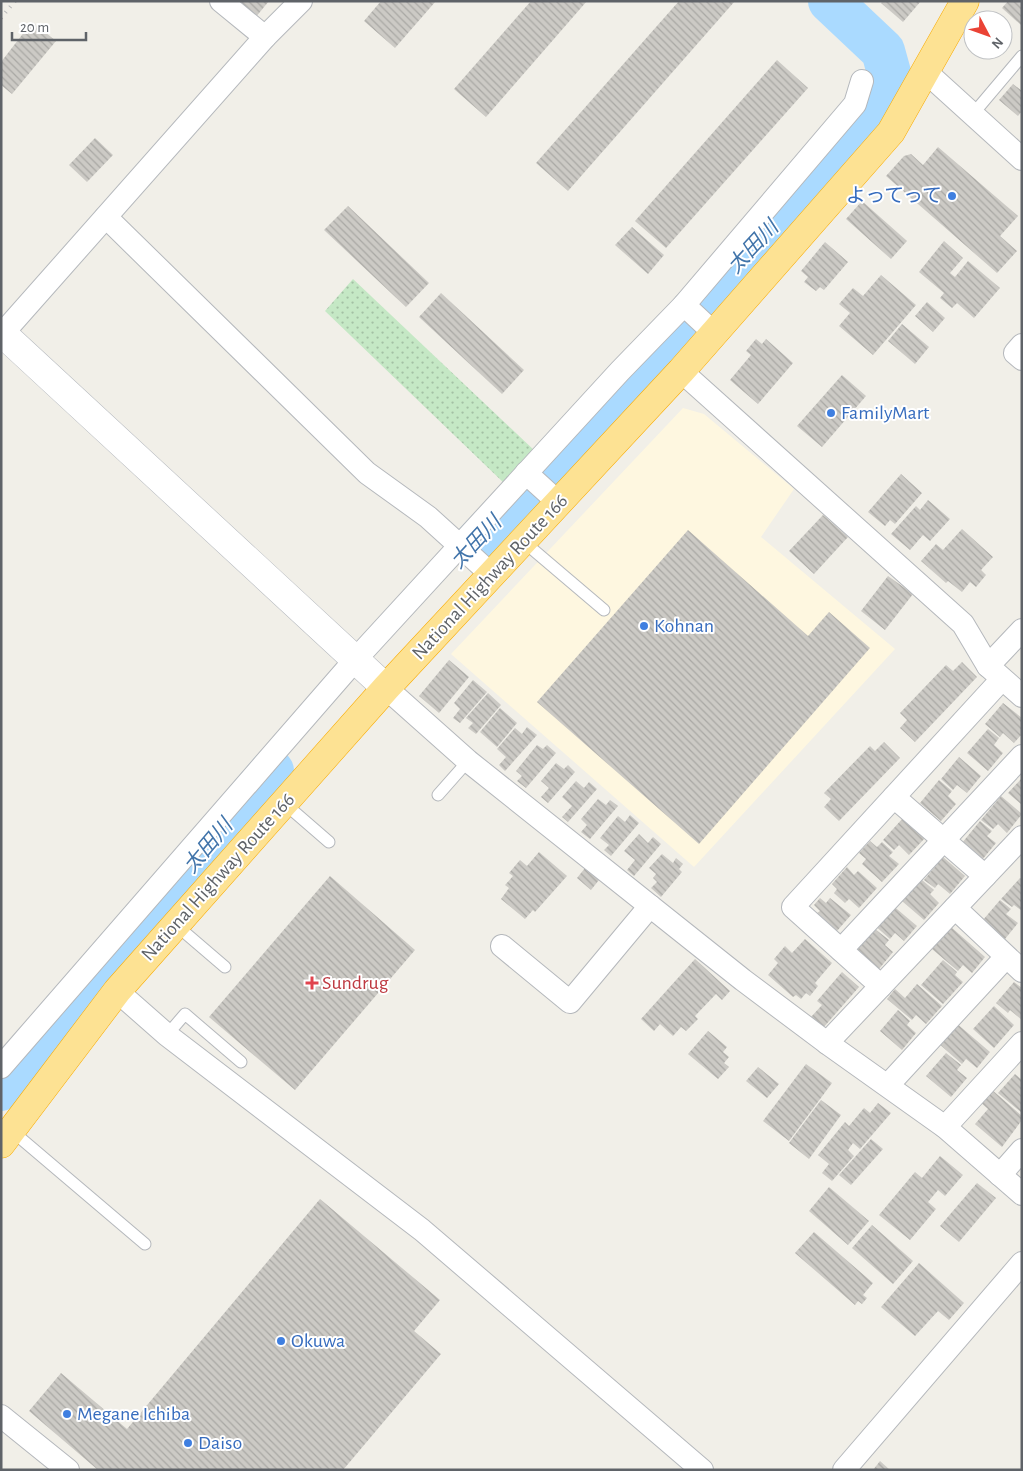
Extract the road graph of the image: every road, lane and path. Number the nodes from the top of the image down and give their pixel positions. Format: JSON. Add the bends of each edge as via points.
{"nodes":[{"id":1,"x":222,"y":1,"type":"edge"},
{"id":2,"x":301,"y":1,"type":"edge"},
{"id":3,"x":965,"y":1,"type":"edge"},
{"id":4,"x":265,"y":37,"type":"junction"},
{"id":5,"x":1022,"y":56,"type":"edge"},
{"id":6,"x":926,"y":72,"type":"junction"},
{"id":7,"x":862,"y":82,"type":"dead end"},
{"id":8,"x":973,"y":114,"type":"junction"},
{"id":9,"x":1019,"y":150,"type":"edge"},
{"id":10,"x":106,"y":217,"type":"junction"},
{"id":11,"x":686,"y":307,"type":"junction"},
{"id":12,"x":710,"y":329,"type":"junction"},
{"id":13,"x":2,"y":333,"type":"edge"},
{"id":14,"x":1022,"y":345,"type":"edge"},
{"id":15,"x":1022,"y":359,"type":"edge"},
{"id":16,"x":681,"y":371,"type":"junction"},
{"id":17,"x":540,"y":486,"type":"junction"},
{"id":18,"x":524,"y":542,"type":"junction"},
{"id":19,"x":473,"y":557,"type":"junction"},
{"id":20,"x":604,"y":610,"type":"dead end"},
{"id":21,"x":1022,"y":630,"type":"edge"},
{"id":22,"x":368,"y":672,"type":"junction"},
{"id":23,"x":995,"y":673,"type":"junction"},
{"id":24,"x":1022,"y":696,"type":"edge"},
{"id":25,"x":1022,"y":756,"type":"edge"},
{"id":26,"x":468,"y":761,"type":"junction"},
{"id":27,"x":438,"y":795,"type":"dead end"},
{"id":28,"x":894,"y":797,"type":"junction"},
{"id":29,"x":284,"y":803,"type":"junction"},
{"id":30,"x":1022,"y":836,"type":"edge"},
{"id":31,"x":944,"y":840,"type":"junction"},
{"id":32,"x":330,"y":842,"type":"dead end"},
{"id":33,"x":985,"y":876,"type":"junction"},
{"id":34,"x":650,"y":906,"type":"junction"},
{"id":35,"x":954,"y":908,"type":"junction"},
{"id":36,"x":176,"y":925,"type":"junction"},
{"id":37,"x":502,"y":946,"type":"dead end"},
{"id":38,"x":841,"y":950,"type":"junction"},
{"id":39,"x":1014,"y":964,"type":"edge"},
{"id":40,"x":225,"y":967,"type":"dead end"},
{"id":41,"x":881,"y":986,"type":"junction"},
{"id":42,"x":117,"y":991,"type":"junction"},
{"id":43,"x":167,"y":1035,"type":"junction"},
{"id":44,"x":827,"y":1043,"type":"junction"},
{"id":45,"x":1022,"y":1043,"type":"edge"},
{"id":46,"x":241,"y":1062,"type":"dead end"},
{"id":47,"x":1,"y":1067,"type":"edge"},
{"id":48,"x":888,"y":1086,"type":"junction"},
{"id":49,"x":945,"y":1127,"type":"junction"},
{"id":50,"x":6,"y":1137,"type":"edge"},
{"id":51,"x":1022,"y":1150,"type":"edge"},
{"id":52,"x":1000,"y":1175,"type":"junction"},
{"id":53,"x":1022,"y":1194,"type":"edge"},
{"id":54,"x":145,"y":1244,"type":"dead end"},
{"id":55,"x":1022,"y":1263,"type":"edge"},
{"id":56,"x":1,"y":1416,"type":"edge"},
{"id":57,"x":68,"y":1470,"type":"edge"},
{"id":58,"x":702,"y":1470,"type":"edge"},
{"id":59,"x":844,"y":1470,"type":"edge"}],
"edges":[{"from":1,"to":4,"type":"street"},
{"from":2,"to":4,"type":"street"},
{"from":3,"to":6,"type":"highway","name":"National Highway Route 166"},
{"from":4,"to":10,"type":"street"},
{"from":5,"to":8,"type":"lane"},
{"from":6,"to":8,"type":"street"},
{"from":6,"to":12,"type":"highway","name":"National Highway Route 166","via":[[890,132]]},
{"from":7,"to":11,"type":"street","via":[[855,104]]},
{"from":8,"to":9,"type":"street"},
{"from":10,"to":13,"type":"street"},
{"from":10,"to":19,"type":"street","via":[[367,473],[428,516]]},
{"from":11,"to":12,"type":"street"},
{"from":11,"to":17,"type":"street","via":[[620,371]]},
{"from":12,"to":16,"type":"highway","name":"National Highway Route 166"},
{"from":13,"to":22,"type":"street"},
{"from":14,"to":15,"type":"street","via":[[1015,353]]},
{"from":16,"to":17,"type":"highway","name":"National Highway Route 166"},
{"from":16,"to":23,"type":"street","via":[[963,624]]},
{"from":17,"to":18,"type":"highway","name":"National Highway Route 166"},
{"from":17,"to":19,"type":"street"},
{"from":18,"to":19,"type":"highway","name":"National Highway Route 166"},
{"from":18,"to":20,"type":"lane"},
{"from":19,"to":22,"type":"highway","name":"National Highway Route 166"},
{"from":19,"to":22,"type":"street"},
{"from":21,"to":23,"type":"street"},
{"from":22,"to":26,"type":"street"},
{"from":22,"to":29,"type":"highway","name":"National Highway Route 166"},
{"from":22,"to":47,"type":"street"},
{"from":23,"to":24,"type":"street"},
{"from":23,"to":28,"type":"street"},
{"from":25,"to":31,"type":"street"},
{"from":26,"to":27,"type":"lane"},
{"from":26,"to":34,"type":"street"},
{"from":28,"to":31,"type":"street"},
{"from":28,"to":38,"type":"street","via":[[793,907]]},
{"from":29,"to":32,"type":"lane"},
{"from":29,"to":36,"type":"highway","name":"National Highway Route 166"},
{"from":30,"to":33,"type":"street"},
{"from":31,"to":33,"type":"street"},
{"from":31,"to":38,"type":"street"},
{"from":33,"to":35,"type":"street"},
{"from":34,"to":37,"type":"street","via":[[570,1002]]},
{"from":34,"to":44,"type":"street"},
{"from":35,"to":39,"type":"street"},
{"from":35,"to":41,"type":"street"},
{"from":36,"to":40,"type":"lane"},
{"from":36,"to":42,"type":"highway","name":"National Highway Route 166"},
{"from":38,"to":41,"type":"street"},
{"from":39,"to":48,"type":"street"},
{"from":41,"to":44,"type":"street"},
{"from":42,"to":43,"type":"street"},
{"from":42,"to":50,"type":"highway","name":"National Highway Route 166"},
{"from":43,"to":46,"type":"lane","via":[[185,1014]]},
{"from":43,"to":58,"type":"street","via":[[422,1230]]},
{"from":44,"to":48,"type":"street"},
{"from":45,"to":49,"type":"street"},
{"from":48,"to":49,"type":"street"},
{"from":49,"to":52,"type":"street"},
{"from":50,"to":54,"type":"lane"},
{"from":51,"to":52,"type":"street"},
{"from":52,"to":53,"type":"street"},
{"from":55,"to":59,"type":"street"},
{"from":56,"to":57,"type":"street"}]}
